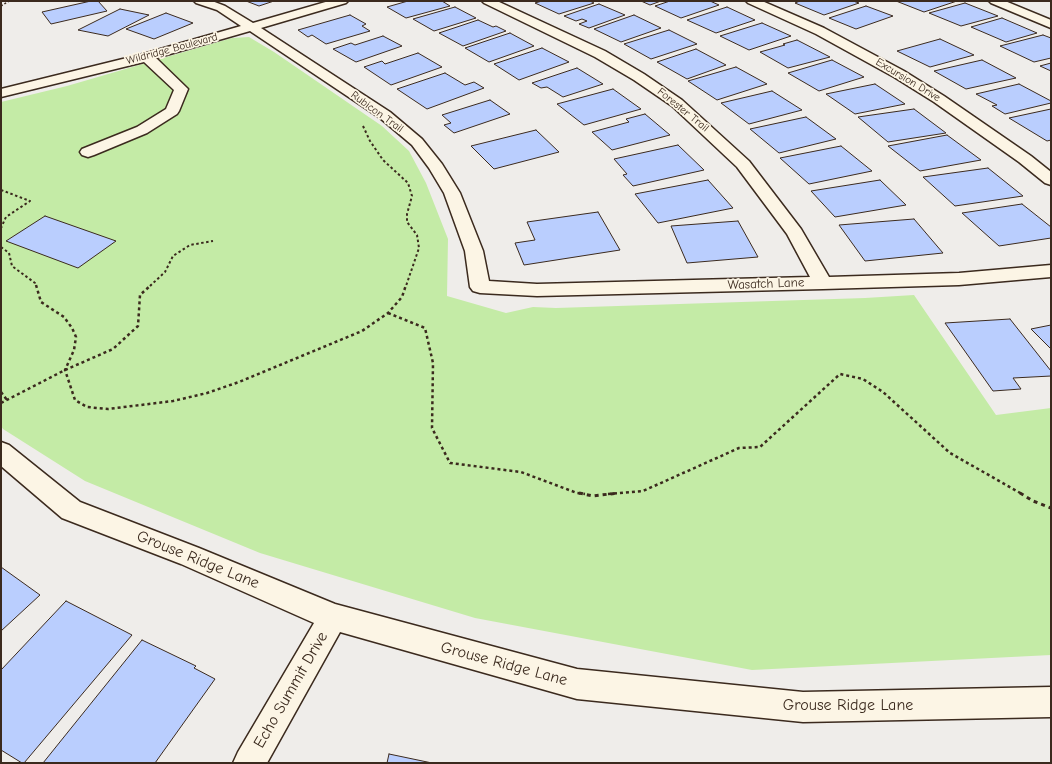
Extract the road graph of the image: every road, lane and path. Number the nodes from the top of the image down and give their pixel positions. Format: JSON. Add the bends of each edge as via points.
{"nodes":[{"id":1,"x":9,"y":1,"type":"edge"},
{"id":2,"x":200,"y":1,"type":"edge"},
{"id":3,"x":342,"y":1,"type":"edge"},
{"id":4,"x":488,"y":1,"type":"edge"},
{"id":5,"x":752,"y":1,"type":"edge"},
{"id":6,"x":995,"y":1,"type":"edge"},
{"id":7,"x":1,"y":6,"type":"edge"},
{"id":8,"x":1051,"y":24,"type":"edge"},
{"id":9,"x":251,"y":27,"type":"junction"},
{"id":10,"x":146,"y":57,"type":"junction"},
{"id":11,"x":1,"y":93,"type":"edge"},
{"id":12,"x":362,"y":125,"type":"dead end"},
{"id":13,"x":88,"y":152,"type":"dead end"},
{"id":14,"x":1051,"y":180,"type":"edge"},
{"id":15,"x":1,"y":190,"type":"edge"},
{"id":16,"x":1,"y":228,"type":"edge"},
{"id":17,"x":213,"y":240,"type":"dead end"},
{"id":18,"x":1,"y":247,"type":"edge"},
{"id":19,"x":1051,"y":272,"type":"edge"},
{"id":20,"x":823,"y":283,"type":"junction"},
{"id":21,"x":480,"y":287,"type":"joint"},
{"id":22,"x":388,"y":313,"type":"junction"},
{"id":23,"x":64,"y":370,"type":"junction"},
{"id":24,"x":1,"y":392,"type":"edge"},
{"id":25,"x":7,"y":400,"type":"junction"},
{"id":26,"x":1,"y":404,"type":"edge"},
{"id":27,"x":1,"y":452,"type":"edge"},
{"id":28,"x":1051,"y":508,"type":"edge"},
{"id":29,"x":333,"y":616,"type":"junction"},
{"id":30,"x":1051,"y":702,"type":"edge"},
{"id":31,"x":250,"y":763,"type":"edge"}],
"edges":[{"from":1,"to":7,"type":"path"},
{"from":2,"to":9,"type":"street","name":"Rubicon Trail","via":[[222,8]]},
{"from":3,"to":9,"type":"street","name":"Wildridge Boulevard"},
{"from":4,"to":20,"type":"street","name":"Forester Trail","via":[[600,54],[677,103],[743,164],[795,233]]},
{"from":5,"to":14,"type":"street","name":"Excursion Drive","via":[[820,31],[899,74],[939,98]]},
{"from":6,"to":8,"type":"street"},
{"from":9,"to":10,"type":"street","name":"Wildridge Boulevard"},
{"from":9,"to":21,"type":"street","name":"Rubicon Trail","via":[[385,115],[417,142],[452,193],[474,251]]},
{"from":10,"to":11,"type":"street","name":"Wildridge Boulevard"},
{"from":10,"to":13,"type":"street","via":[[181,88],[172,111],[142,130]]},
{"from":12,"to":22,"type":"path","via":[[383,160],[408,183],[412,196],[407,222],[417,235],[419,248],[402,297]]},
{"from":15,"to":16,"type":"path","via":[[30,202],[6,217]]},
{"from":17,"to":23,"type":"path","via":[[190,245],[173,256],[166,272],[140,295],[138,326],[113,349]]},
{"from":18,"to":23,"type":"path","via":[[9,253],[12,266],[35,283],[41,302],[64,317],[72,328],[76,337],[74,350]]},
{"from":19,"to":20,"type":"street","name":"Wasatch Lane","via":[[959,279]]},
{"from":20,"to":21,"type":"street","name":"Wasatch Lane","via":[[537,290]]},
{"from":22,"to":23,"type":"path","via":[[362,331],[240,382],[173,402],[108,410],[87,407],[75,400]]},
{"from":22,"to":28,"type":"path","via":[[425,328],[434,363],[432,428],[450,463],[521,472],[577,493],[593,496],[643,491],[739,448],[760,447],[840,374],[863,379],[884,392],[950,453],[1033,502]]},
{"from":23,"to":25,"type":"path"},
{"from":24,"to":25,"type":"path"},
{"from":25,"to":26,"type":"path"},
{"from":27,"to":29,"type":"street","name":"Grouse Ridge Lane","via":[[71,510]]},
{"from":29,"to":30,"type":"street","name":"Grouse Ridge Lane","via":[[577,684],[804,707]]},
{"from":29,"to":31,"type":"street","name":"Echo Summit Drive"}]}
